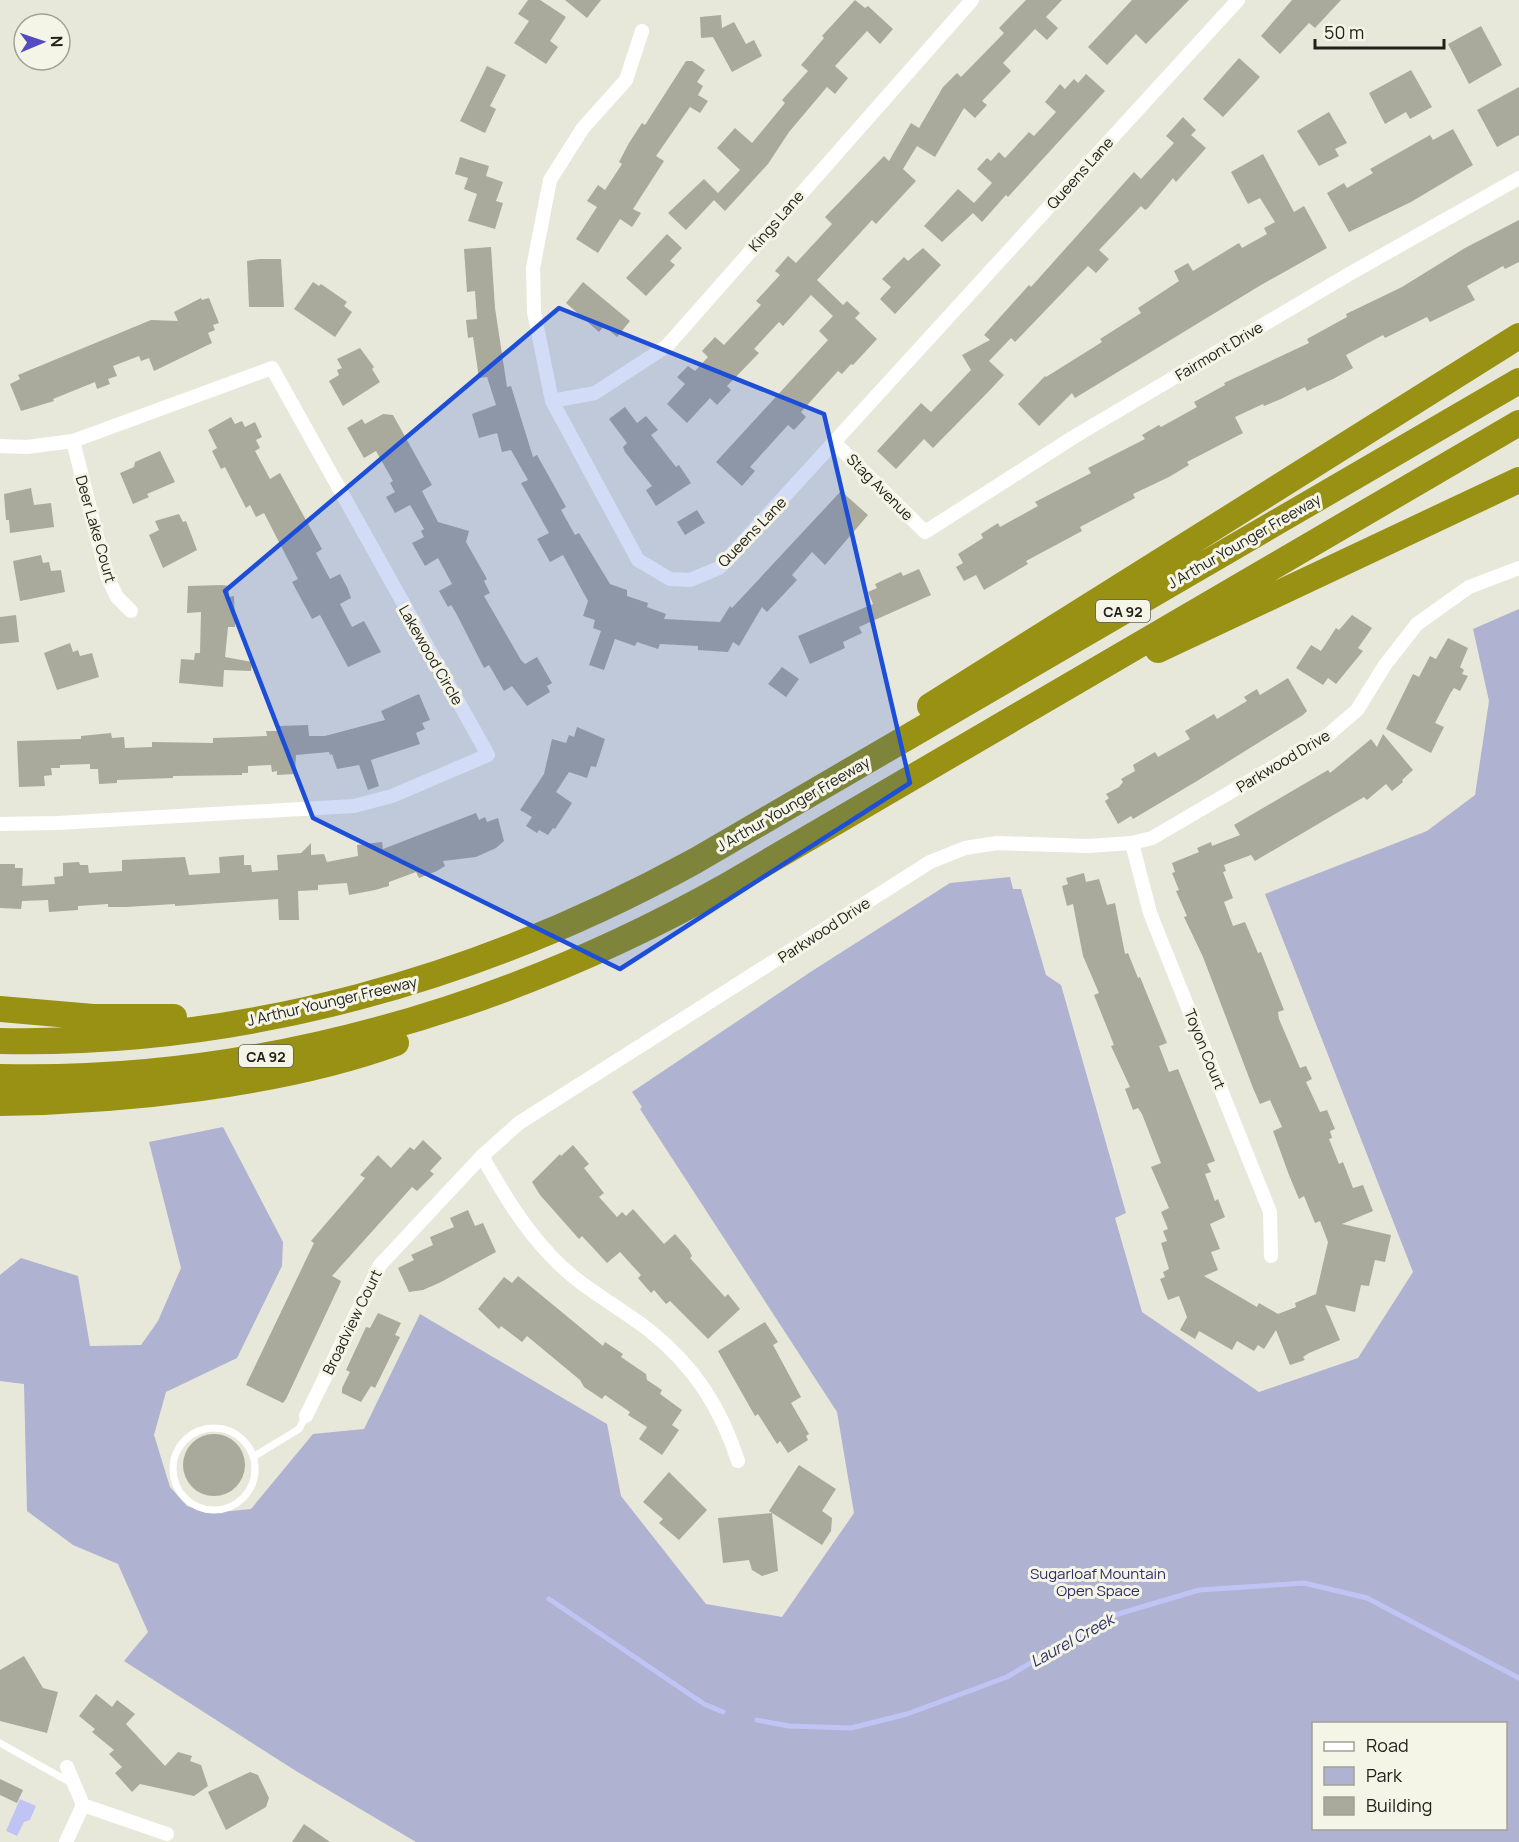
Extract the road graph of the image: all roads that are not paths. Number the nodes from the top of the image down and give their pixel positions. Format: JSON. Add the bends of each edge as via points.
{"nodes":[{"id":1,"x":972,"y":0,"type":"edge"},
{"id":2,"x":1238,"y":0,"type":"edge"},
{"id":3,"x":642,"y":31,"type":"dead end"},
{"id":4,"x":1519,"y":178,"type":"edge"},
{"id":5,"x":1519,"y":336,"type":"edge"},
{"id":6,"x":1519,"y":381,"type":"edge"},
{"id":7,"x":552,"y":401,"type":"junction"},
{"id":8,"x":1519,"y":423,"type":"edge"},
{"id":9,"x":73,"y":441,"type":"junction"},
{"id":10,"x":835,"y":443,"type":"junction"},
{"id":11,"x":0,"y":446,"type":"edge"},
{"id":12,"x":1519,"y":480,"type":"edge"},
{"id":13,"x":925,"y":532,"type":"joint"},
{"id":14,"x":1519,"y":568,"type":"edge"},
{"id":15,"x":130,"y":611,"type":"dead end"},
{"id":16,"x":1021,"y":713,"type":"junction"},
{"id":17,"x":0,"y":824,"type":"edge"},
{"id":18,"x":727,"y":843,"type":"junction"},
{"id":19,"x":1132,"y":843,"type":"junction"},
{"id":20,"x":421,"y":981,"type":"junction"},
{"id":21,"x":523,"y":983,"type":"junction"},
{"id":22,"x":0,"y":1009,"type":"edge"},
{"id":23,"x":0,"y":1041,"type":"edge"},
{"id":24,"x":0,"y":1077,"type":"edge"},
{"id":25,"x":0,"y":1103,"type":"edge"},
{"id":26,"x":482,"y":1156,"type":"junction"},
{"id":27,"x":1271,"y":1256,"type":"dead end"},
{"id":28,"x":306,"y":1416,"type":"joint"},
{"id":29,"x":253,"y":1457,"type":"junction"},
{"id":30,"x":738,"y":1461,"type":"dead end"},
{"id":31,"x":0,"y":1743,"type":"edge"},
{"id":32,"x":67,"y":1767,"type":"dead end"},
{"id":33,"x":75,"y":1785,"type":"junction"},
{"id":34,"x":83,"y":1804,"type":"junction"},
{"id":35,"x":167,"y":1833,"type":"dead end"},
{"id":36,"x":66,"y":1842,"type":"edge"}],
"edges":[{"from":1,"to":7,"type":"street","name":"Kings Lane","via":[[667,346],[595,393]]},
{"from":2,"to":10,"type":"street","name":"Queens Lane"},
{"from":3,"to":7,"type":"street","name":"Queens Lane","via":[[626,80],[583,128],[550,180],[533,268],[534,312]]},
{"from":4,"to":13,"type":"street","name":"Fairmont Drive","via":[[1077,435]]},
{"from":5,"to":18,"type":"highway","via":[[976,676]]},
{"from":6,"to":18,"type":"highway","name":"J Arthur Younger Freeway","number":"CA 92"},
{"from":7,"to":10,"type":"street","name":"Queens Lane","via":[[638,560],[670,579],[690,580],[719,568]]},
{"from":8,"to":16,"type":"highway","number":"CA 92"},
{"from":9,"to":11,"type":"street","name":"Lakewood Circle"},
{"from":9,"to":15,"type":"street","name":"Deer Lake Court","via":[[107,576],[117,597]]},
{"from":9,"to":17,"type":"street","name":"Lakewood Circle","via":[[272,368],[488,755],[392,796],[354,806]]},
{"from":10,"to":13,"type":"street","name":"Stag Avenue"},
{"from":12,"to":16,"type":"highway"},
{"from":14,"to":19,"type":"street","name":"Parkwood Drive","via":[[1469,587],[1417,624],[1385,664],[1357,710],[1328,735],[1188,818]]},
{"from":16,"to":21,"type":"highway","number":"CA 92","via":[[695,903],[602,950]]},
{"from":18,"to":20,"type":"highway","name":"J Arthur Younger Freeway","number":"CA 92","via":[[561,928]]},
{"from":19,"to":26,"type":"street","name":"Parkwood Drive","via":[[997,843],[965,848],[930,862],[519,1123]]},
{"from":19,"to":27,"type":"street","name":"Toyon Court","via":[[1150,914],[1270,1212]]},
{"from":20,"to":22,"type":"highway","via":[[186,1016],[93,1017]]},
{"from":20,"to":23,"type":"highway","name":"J Arthur Younger Freeway","number":"CA 92","via":[[312,1010],[201,1029],[89,1040]]},
{"from":21,"to":24,"type":"highway","number":"CA 92","via":[[416,1020],[268,1055],[137,1072]]},
{"from":21,"to":25,"type":"highway","via":[[410,1037],[300,1069],[145,1093]]},
{"from":26,"to":28,"type":"street","name":"Broadview Court","via":[[380,1265]]},
{"from":26,"to":30,"type":"street","via":[[514,1213],[553,1258],[651,1332],[685,1363],[717,1406]]},
{"from":28,"to":29,"type":"lane","via":[[299,1430]]},
{"from":29,"to":29,"type":"lane","via":[[252,1484],[245,1496],[222,1509],[195,1506],[177,1487],[172,1474],[178,1447],[193,1433],[212,1427],[238,1435]]},
{"from":31,"to":33,"type":"lane"},
{"from":32,"to":33,"type":"street"},
{"from":33,"to":34,"type":"street"},
{"from":34,"to":35,"type":"street"},
{"from":34,"to":36,"type":"street"}]}
